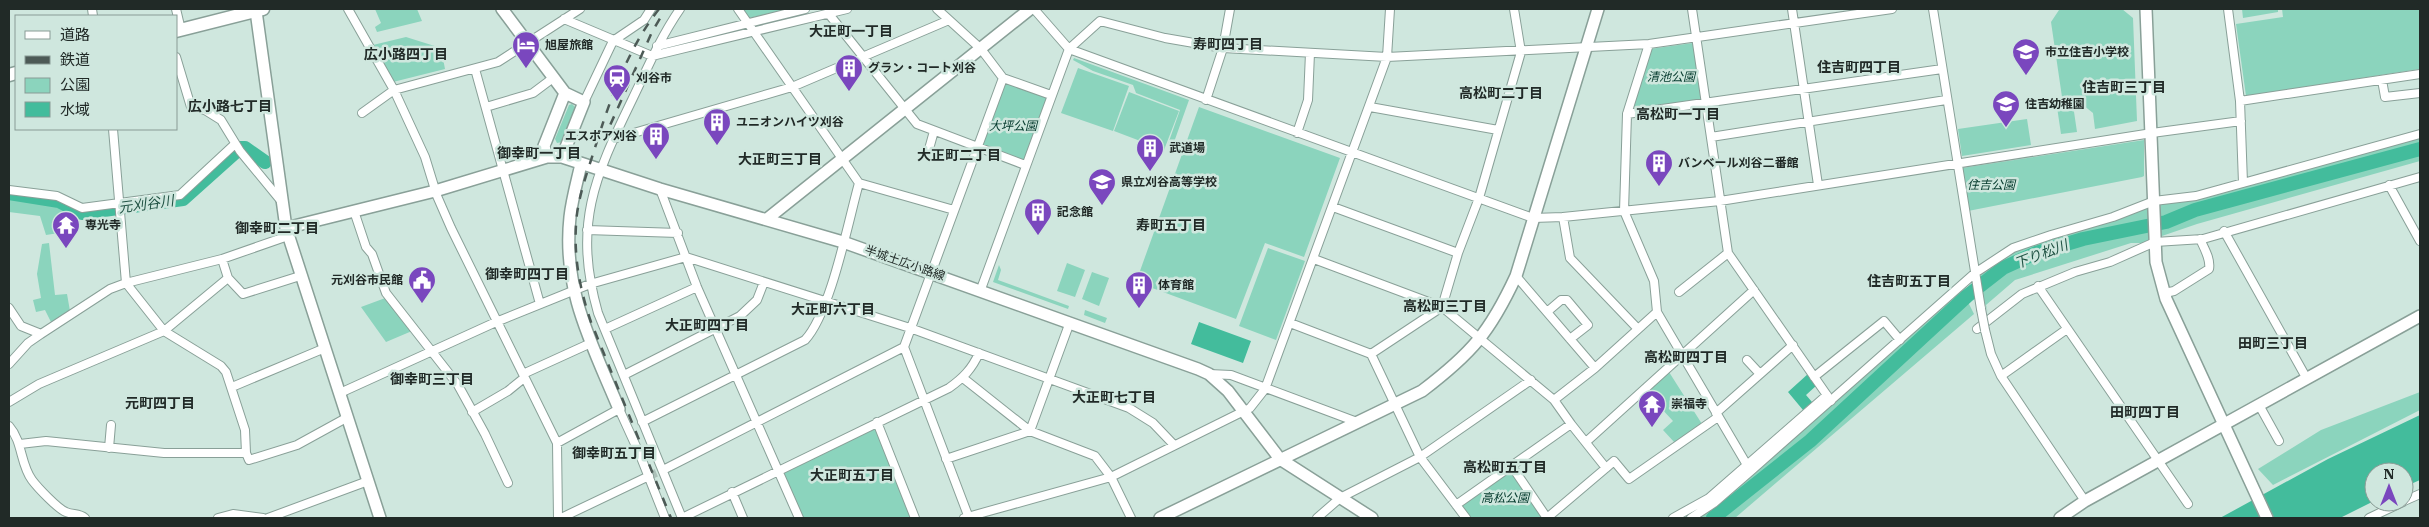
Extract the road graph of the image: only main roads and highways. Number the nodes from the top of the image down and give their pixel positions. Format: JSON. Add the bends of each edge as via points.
{"nodes":[{"id":1,"x":258,"y":9,"type":"edge"},
{"id":2,"x":178,"y":30,"type":"edge"}],
"edges":[{"from":1,"to":2,"type":"main road"}]}
